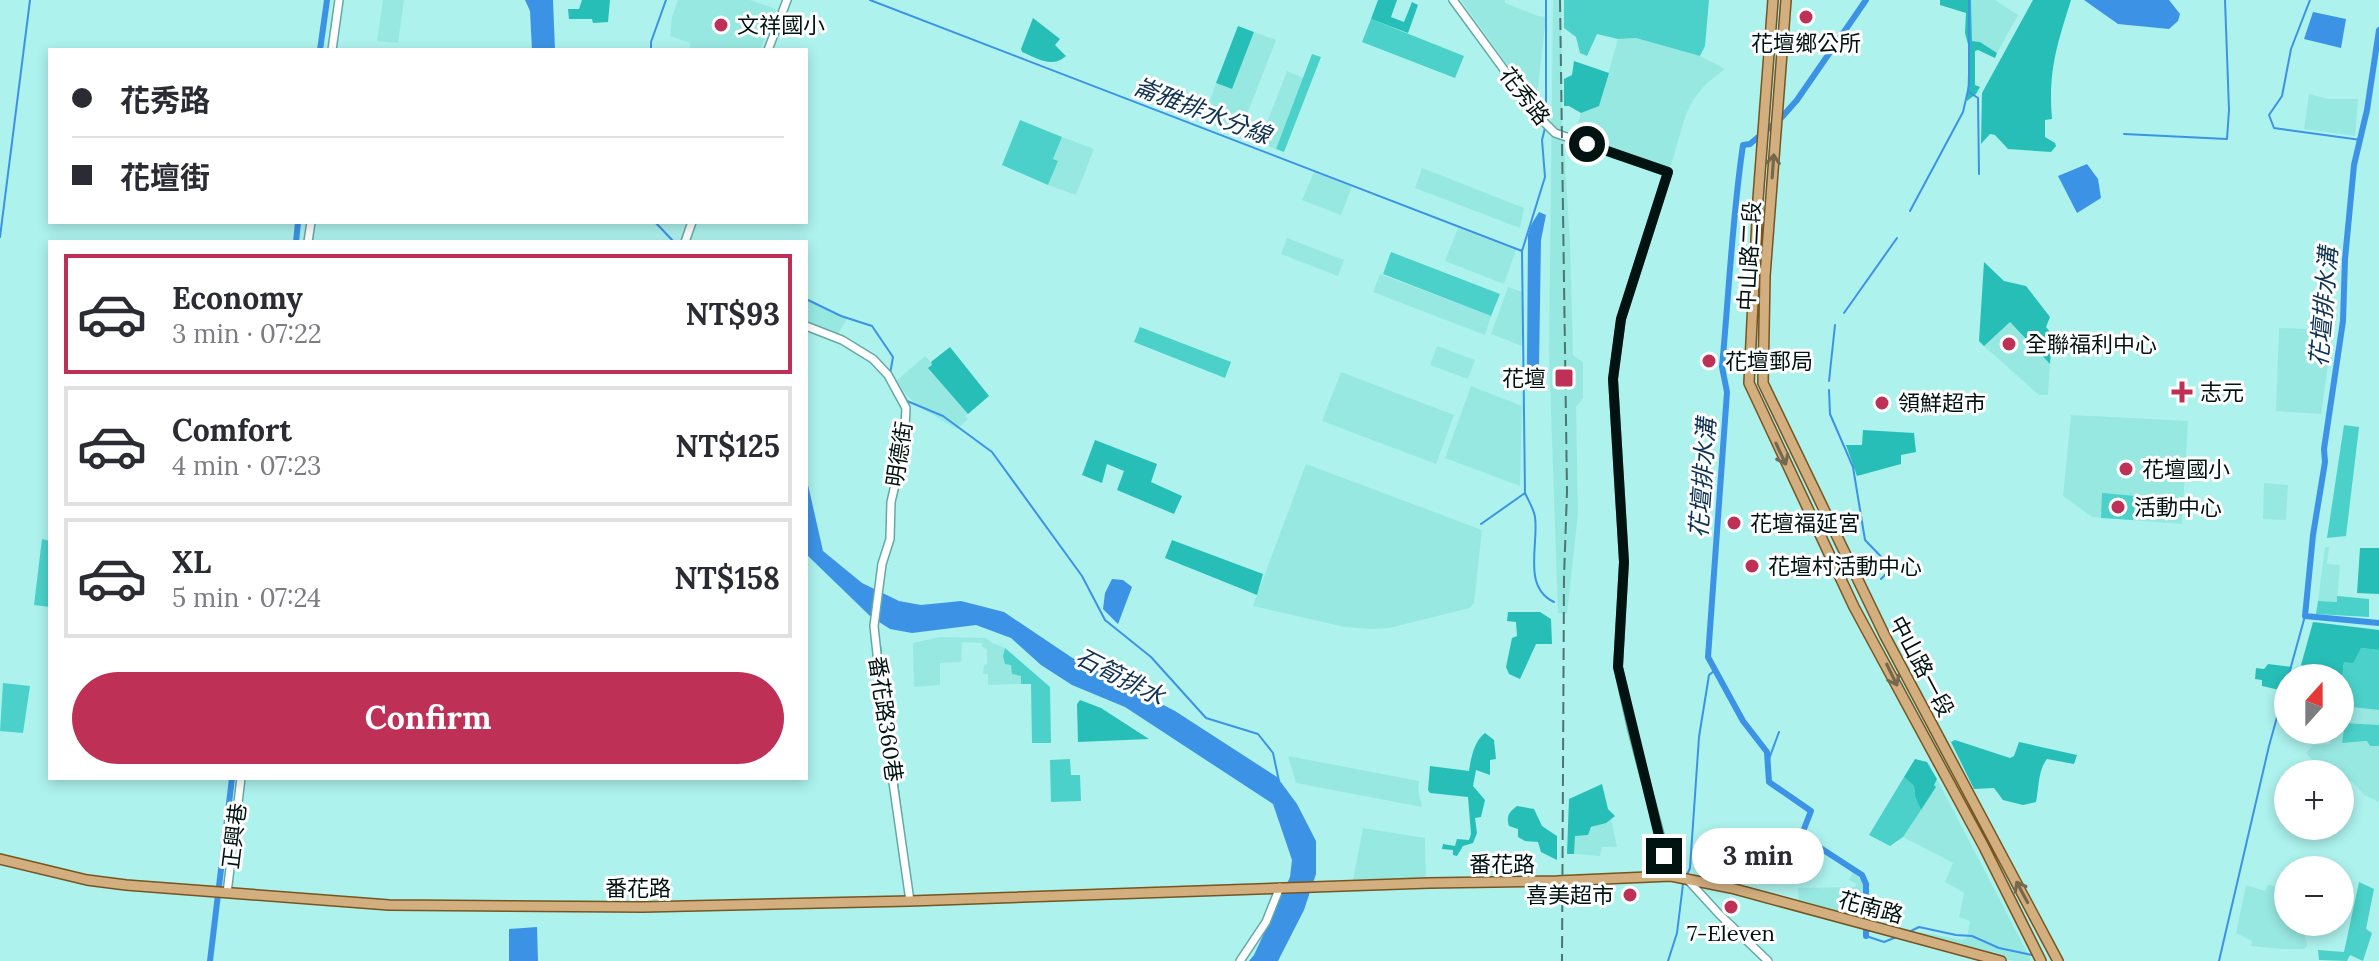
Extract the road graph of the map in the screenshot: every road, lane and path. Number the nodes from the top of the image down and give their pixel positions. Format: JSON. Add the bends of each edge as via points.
{"nodes":[{"id":1,"x":339,"y":0,"type":"edge"},
{"id":2,"x":787,"y":0,"type":"edge"},
{"id":3,"x":1453,"y":0,"type":"edge"},
{"id":4,"x":1773,"y":0,"type":"edge"},
{"id":5,"x":1786,"y":0,"type":"edge"},
{"id":6,"x":332,"y":48,"type":"edge"},
{"id":7,"x":769,"y":48,"type":"edge"},
{"id":8,"x":808,"y":327,"type":"edge"},
{"id":9,"x":1749,"y":383,"type":"joint"},
{"id":10,"x":1763,"y":383,"type":"joint"},
{"id":11,"x":890,"y":539,"type":"joint"},
{"id":12,"x":241,"y":780,"type":"edge"},
{"id":13,"x":0,"y":859,"type":"edge"},
{"id":14,"x":1671,"y":876,"type":"junction"},
{"id":15,"x":1686,"y":877,"type":"junction"},
{"id":16,"x":1280,"y":887,"type":"junction"},
{"id":17,"x":227,"y":893,"type":"junction"},
{"id":18,"x":910,"y":901,"type":"junction"},
{"id":19,"x":1240,"y":961,"type":"edge"},
{"id":20,"x":1768,"y":961,"type":"edge"},
{"id":21,"x":2001,"y":961,"type":"edge"},
{"id":22,"x":2041,"y":961,"type":"edge"},
{"id":23,"x":2058,"y":961,"type":"edge"}],
"edges":[{"from":1,"to":6,"type":"street"},
{"from":2,"to":7,"type":"street"},
{"from":3,"to":14,"type":"street","name":"花秀路","via":[[1555,133],[1668,172],[1621,319],[1613,379],[1624,562],[1618,667]]},
{"from":4,"to":9,"type":"main road","name":"中山路二段"},
{"from":10,"to":5,"type":"main road","name":"中山路二段","one_way":true,"via":[[1765,276]]},
{"from":8,"to":11,"type":"street","name":"明德街","via":[[873,359],[905,402]]},
{"from":9,"to":22,"type":"main road","name":"中山路一段","one_way":true,"via":[[1854,607]]},
{"from":23,"to":10,"type":"main road","name":"中山路一段","one_way":true,"via":[[1885,636]]},
{"from":11,"to":18,"type":"street","name":"番花路360巷","via":[[874,626]]},
{"from":12,"to":17,"type":"street","name":"正興巷"},
{"from":13,"to":17,"type":"main road","name":"番花路","via":[[87,880]]},
{"from":14,"to":15,"type":"main road","name":"番花路"},
{"from":14,"to":16,"type":"main road","name":"番花路"},
{"from":15,"to":20,"type":"street"},
{"from":15,"to":21,"type":"main road","name":"花南路"},
{"from":16,"to":18,"type":"main road","name":"番花路"},
{"from":16,"to":19,"type":"street","via":[[1266,922]]},
{"from":17,"to":18,"type":"main road","name":"番花路","via":[[389,905]]}]}
